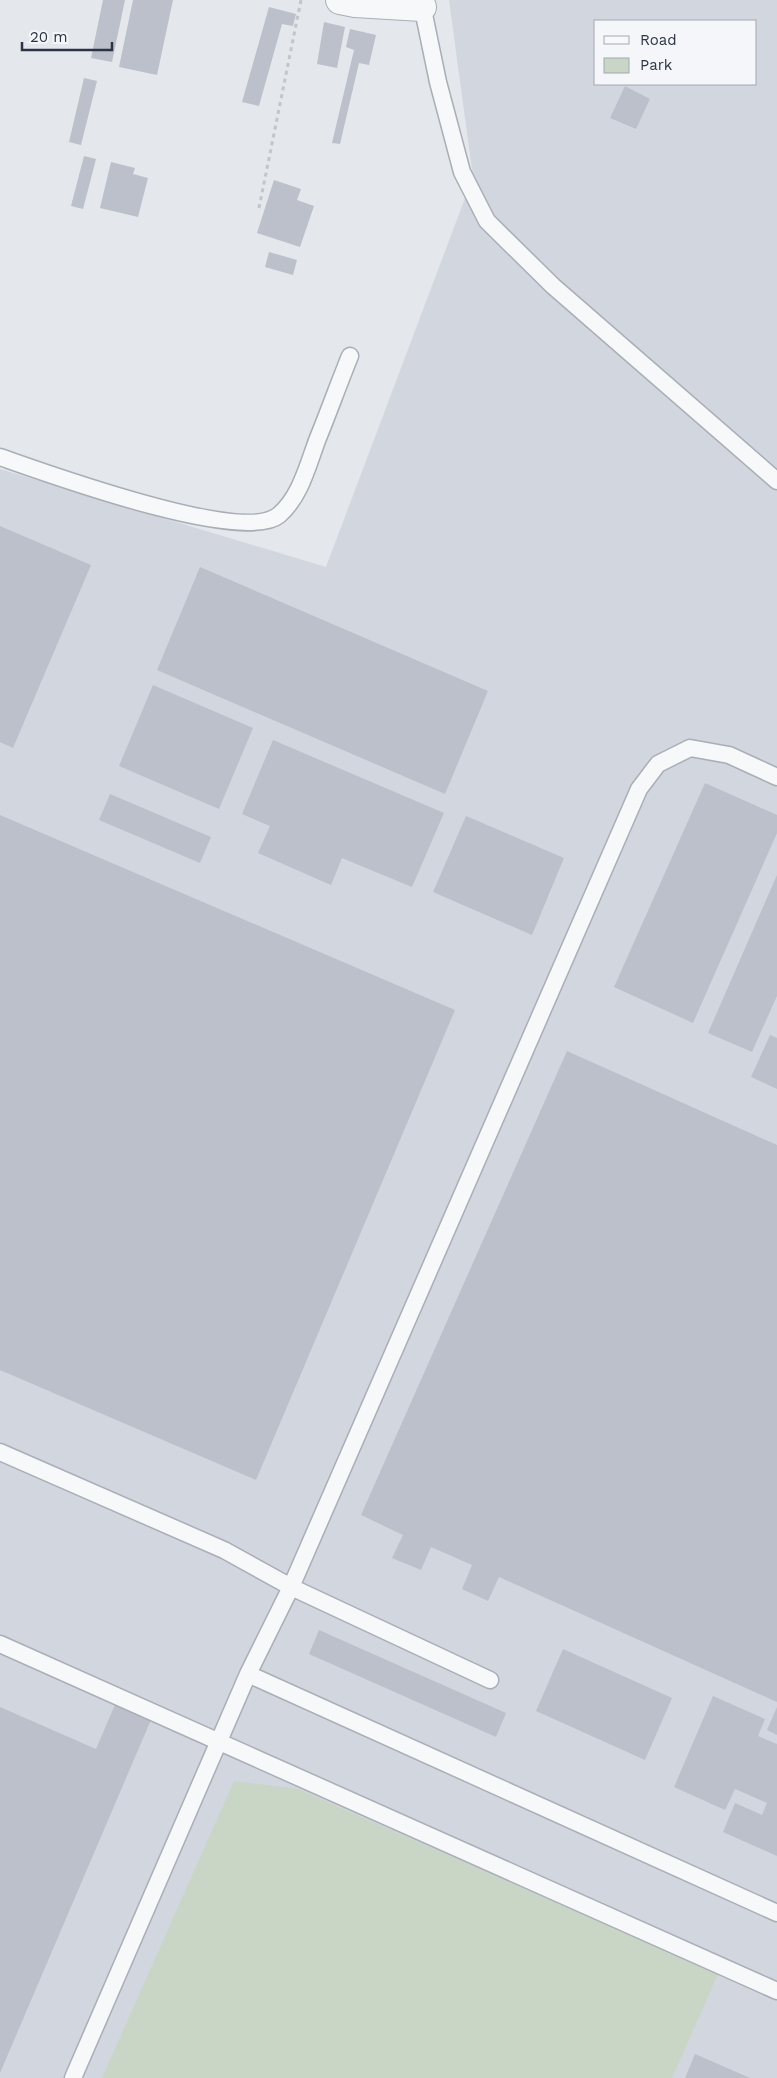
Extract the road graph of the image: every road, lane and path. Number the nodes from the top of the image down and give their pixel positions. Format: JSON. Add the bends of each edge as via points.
{"nodes":[{"id":1,"x":301,"y":0,"type":"edge"},
{"id":2,"x":340,"y":0,"type":"edge"},
{"id":3,"x":422,"y":4,"type":"edge"},
{"id":4,"x":259,"y":208,"type":"dead end"},
{"id":5,"x":350,"y":356,"type":"dead end"},
{"id":6,"x":0,"y":457,"type":"edge"},
{"id":7,"x":777,"y":481,"type":"edge"},
{"id":8,"x":777,"y":777,"type":"edge"},
{"id":9,"x":0,"y":1452,"type":"edge"},
{"id":10,"x":291,"y":1587,"type":"junction"},
{"id":11,"x":0,"y":1644,"type":"edge"},
{"id":12,"x":248,"y":1674,"type":"junction"},
{"id":13,"x":490,"y":1680,"type":"dead end"},
{"id":14,"x":220,"y":1742,"type":"junction"},
{"id":15,"x":777,"y":1913,"type":"edge"},
{"id":16,"x":777,"y":1991,"type":"edge"},
{"id":17,"x":73,"y":2078,"type":"edge"}],
"edges":[{"from":1,"to":4,"type":"path"},
{"from":2,"to":3,"type":"street"},
{"from":3,"to":7,"type":"lane","via":[[438,82],[462,172],[487,222],[553,286]]},
{"from":5,"to":6,"type":"lane","via":[[298,491],[278,516],[259,522],[218,520],[120,498]]},
{"from":8,"to":10,"type":"lane","via":[[729,756],[690,748],[658,764],[639,789]]},
{"from":9,"to":10,"type":"lane","via":[[224,1550]]},
{"from":10,"to":12,"type":"lane"},
{"from":10,"to":13,"type":"lane"},
{"from":11,"to":14,"type":"lane"},
{"from":12,"to":14,"type":"lane"},
{"from":12,"to":15,"type":"lane"},
{"from":14,"to":16,"type":"lane"},
{"from":14,"to":17,"type":"lane"}]}
